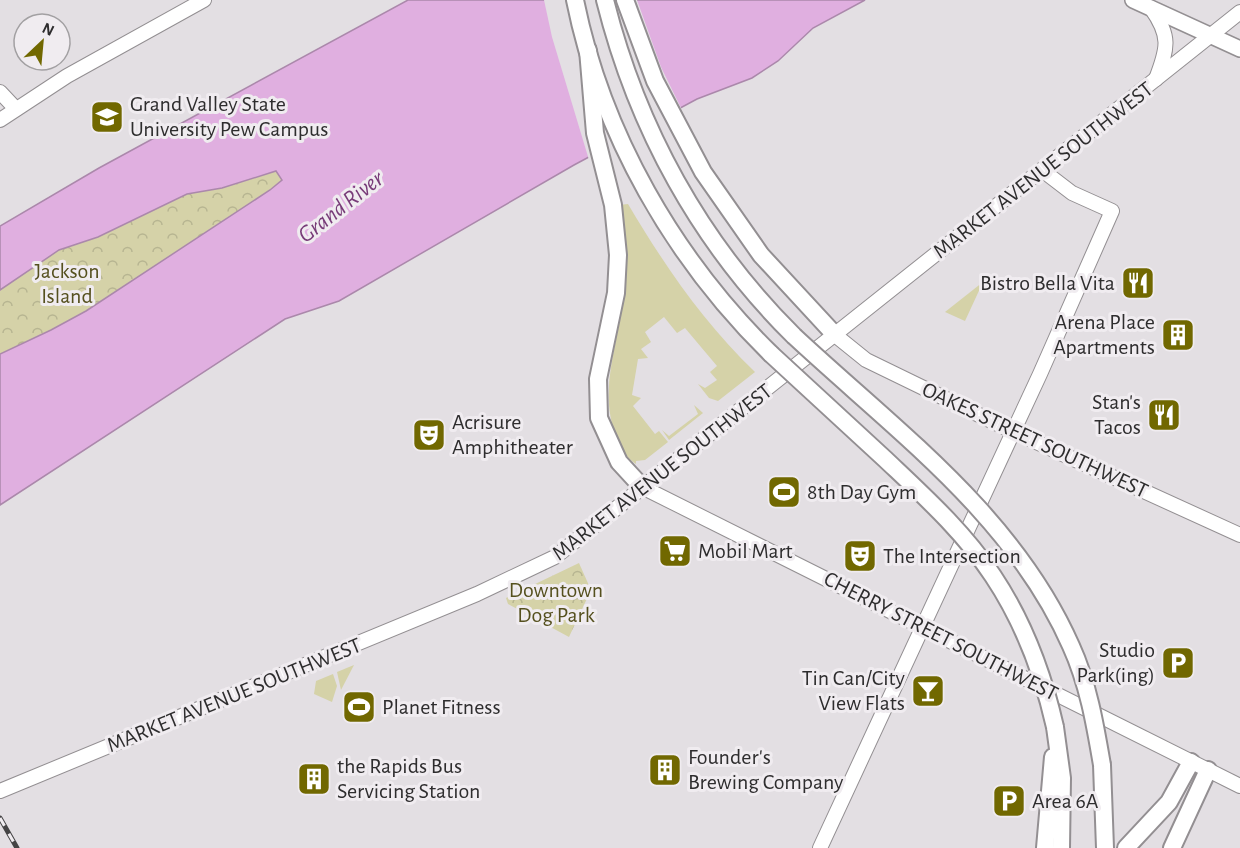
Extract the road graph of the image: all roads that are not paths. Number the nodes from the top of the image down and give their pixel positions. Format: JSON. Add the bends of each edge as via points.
{"nodes":[{"id":1,"x":204,"y":0,"type":"edge"},
{"id":2,"x":575,"y":0,"type":"edge"},
{"id":3,"x":605,"y":0,"type":"edge"},
{"id":4,"x":625,"y":0,"type":"edge"},
{"id":5,"x":1133,"y":0,"type":"edge"},
{"id":6,"x":1151,"y":8,"type":"junction"},
{"id":7,"x":1240,"y":12,"type":"edge"},
{"id":8,"x":1212,"y":34,"type":"junction"},
{"id":9,"x":1240,"y":49,"type":"edge"},
{"id":10,"x":588,"y":50,"type":"junction"},
{"id":11,"x":1155,"y":81,"type":"junction"},
{"id":12,"x":0,"y":92,"type":"edge"},
{"id":13,"x":16,"y":109,"type":"junction"},
{"id":14,"x":0,"y":120,"type":"edge"},
{"id":15,"x":1042,"y":170,"type":"junction"},
{"id":16,"x":835,"y":335,"type":"junction"},
{"id":17,"x":1012,"y":431,"type":"junction"},
{"id":18,"x":642,"y":488,"type":"junction"},
{"id":19,"x":1240,"y":535,"type":"edge"},
{"id":20,"x":923,"y":627,"type":"junction"},
{"id":21,"x":1055,"y":727,"type":"junction"},
{"id":22,"x":1191,"y":762,"type":"junction"},
{"id":23,"x":1208,"y":770,"type":"junction"},
{"id":24,"x":1240,"y":786,"type":"edge"},
{"id":25,"x":0,"y":791,"type":"edge"},
{"id":26,"x":820,"y":848,"type":"edge"},
{"id":27,"x":1045,"y":848,"type":"edge"},
{"id":28,"x":1061,"y":848,"type":"edge"},
{"id":29,"x":1105,"y":848,"type":"edge"},
{"id":30,"x":1126,"y":848,"type":"edge"},
{"id":31,"x":1172,"y":848,"type":"edge"}],
"edges":[{"from":1,"to":13,"type":"main road"},
{"from":2,"to":10,"type":"highway"},
{"from":3,"to":29,"type":"highway","bridge":true,"via":[[625,69],[659,150],[702,226],[731,266],[794,336],[974,501],[1037,580],[1072,647],[1095,720],[1105,783]]},
{"from":4,"to":16,"type":"highway","via":[[655,81],[703,172],[749,239]]},
{"from":5,"to":6,"type":"main road"},
{"from":6,"to":8,"type":"main road"},
{"from":6,"to":11,"type":"main road","via":[[1164,26],[1166,40],[1165,56]]},
{"from":7,"to":8,"type":"main road","name":"MARKET AVENUE SOUTHWEST"},
{"from":8,"to":9,"type":"main road"},
{"from":8,"to":11,"type":"main road","name":"MARKET AVENUE SOUTHWEST"},
{"from":10,"to":18,"type":"highway","via":[[595,133],[613,205],[618,255],[613,311],[598,379],[598,411],[602,430],[619,462]]},
{"from":10,"to":21,"type":"highway","bridge":true,"via":[[608,110],[633,165],[690,261],[771,354],[934,504],[969,543],[994,577],[1026,635]]},
{"from":11,"to":15,"type":"main road","name":"MARKET AVENUE SOUTHWEST"},
{"from":12,"to":13,"type":"main road"},
{"from":13,"to":14,"type":"main road"},
{"from":15,"to":16,"type":"main road","name":"MARKET AVENUE SOUTHWEST"},
{"from":15,"to":17,"type":"main road","via":[[1072,193],[1112,211]]},
{"from":16,"to":17,"type":"main road","name":"OAKES STREET SOUTHWEST","via":[[866,360]]},
{"from":16,"to":18,"type":"main road","name":"MARKET AVENUE SOUTHWEST"},
{"from":17,"to":19,"type":"main road","name":"OAKES STREET SOUTHWEST"},
{"from":17,"to":20,"type":"main road"},
{"from":18,"to":20,"type":"main road","name":"CHERRY STREET SOUTHWEST"},
{"from":18,"to":25,"type":"main road","name":"MARKET AVENUE SOUTHWEST","via":[[570,546],[531,570]]},
{"from":20,"to":22,"type":"main road","name":"CHERRY STREET SOUTHWEST"},
{"from":20,"to":26,"type":"main road"},
{"from":21,"to":27,"type":"highway"},
{"from":21,"to":28,"type":"highway","via":[[1063,796]]},
{"from":22,"to":23,"type":"main road","name":"CHERRY STREET SOUTHWEST"},
{"from":22,"to":30,"type":"highway","via":[[1169,802]]},
{"from":23,"to":24,"type":"main road","name":"CHERRY STREET SOUTHWEST"},
{"from":23,"to":31,"type":"highway"}]}
